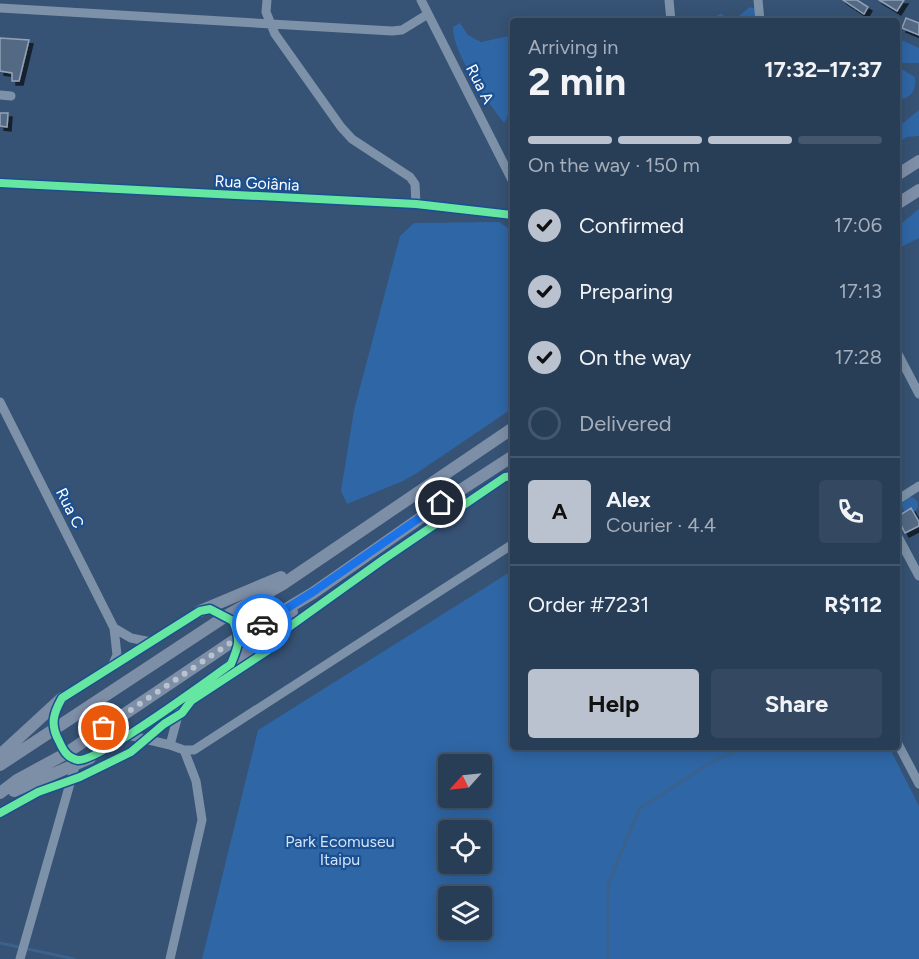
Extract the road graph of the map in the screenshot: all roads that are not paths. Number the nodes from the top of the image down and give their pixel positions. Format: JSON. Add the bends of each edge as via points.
{"nodes":[{"id":1,"x":267,"y":0,"type":"edge"},
{"id":2,"x":421,"y":0,"type":"edge"},
{"id":3,"x":669,"y":0,"type":"edge"},
{"id":4,"x":758,"y":0,"type":"edge"},
{"id":5,"x":0,"y":8,"type":"edge"},
{"id":6,"x":428,"y":14,"type":"junction"},
{"id":7,"x":670,"y":18,"type":"edge"},
{"id":8,"x":760,"y":18,"type":"edge"},
{"id":9,"x":269,"y":24,"type":"junction"},
{"id":10,"x":0,"y":95,"type":"edge"},
{"id":11,"x":11,"y":96,"type":"dead end"},
{"id":12,"x":919,"y":161,"type":"edge"},
{"id":13,"x":900,"y":173,"type":"edge"},
{"id":14,"x":510,"y":176,"type":"edge"},
{"id":15,"x":0,"y":183,"type":"edge"},
{"id":16,"x":919,"y":190,"type":"edge"},
{"id":17,"x":900,"y":202,"type":"edge"},
{"id":18,"x":416,"y":204,"type":"junction"},
{"id":19,"x":510,"y":215,"type":"edge"},
{"id":20,"x":900,"y":358,"type":"edge"},
{"id":21,"x":919,"y":394,"type":"edge"},
{"id":22,"x":0,"y":402,"type":"edge"},
{"id":23,"x":510,"y":430,"type":"edge"},
{"id":24,"x":510,"y":458,"type":"edge"},
{"id":25,"x":919,"y":486,"type":"edge"},
{"id":26,"x":900,"y":498,"type":"edge"},
{"id":27,"x":900,"y":541,"type":"edge"},
{"id":28,"x":510,"y":546,"type":"edge"},
{"id":29,"x":302,"y":569,"type":"junction"},
{"id":30,"x":919,"y":576,"type":"edge"},
{"id":31,"x":313,"y":592,"type":"junction"},
{"id":32,"x":200,"y":611,"type":"junction"},
{"id":33,"x":226,"y":616,"type":"junction"},
{"id":34,"x":114,"y":628,"type":"junction"},
{"id":35,"x":239,"y":637,"type":"junction"},
{"id":36,"x":151,"y":642,"type":"junction"},
{"id":37,"x":231,"y":664,"type":"junction"},
{"id":38,"x":112,"y":666,"type":"junction"},
{"id":39,"x":183,"y":697,"type":"junction"},
{"id":40,"x":62,"y":698,"type":"junction"},
{"id":41,"x":53,"y":731,"type":"junction"},
{"id":42,"x":128,"y":735,"type":"junction"},
{"id":43,"x":170,"y":745,"type":"junction"},
{"id":44,"x":900,"y":748,"type":"edge"},
{"id":45,"x":184,"y":750,"type":"junction"},
{"id":46,"x":65,"y":754,"type":"junction"},
{"id":47,"x":0,"y":755,"type":"edge"},
{"id":48,"x":90,"y":758,"type":"junction"},
{"id":49,"x":0,"y":765,"type":"edge"},
{"id":50,"x":75,"y":766,"type":"junction"},
{"id":51,"x":919,"y":784,"type":"edge"},
{"id":52,"x":0,"y":793,"type":"edge"},
{"id":53,"x":0,"y":799,"type":"edge"},
{"id":54,"x":20,"y":959,"type":"edge"},
{"id":55,"x":170,"y":959,"type":"edge"}],
"edges":[{"from":1,"to":9,"type":"street"},
{"from":2,"to":6,"type":"street","name":"Rua A"},
{"from":3,"to":7,"type":"street"},
{"from":4,"to":8,"type":"street"},
{"from":5,"to":9,"type":"street"},
{"from":6,"to":9,"type":"street","via":[[402,30],[392,31]]},
{"from":6,"to":14,"type":"street","name":"Rua A"},
{"from":9,"to":18,"type":"street","via":[[352,139],[410,177],[415,184]]},
{"from":10,"to":11,"type":"street"},
{"from":12,"to":13,"type":"main road"},
{"from":15,"to":18,"type":"street","name":"Rua Goiânia"},
{"from":16,"to":17,"type":"main road"},
{"from":18,"to":19,"type":"street","name":"Rua Goiânia"},
{"from":20,"to":21,"type":"street"},
{"from":22,"to":34,"type":"street","name":"Rua C"},
{"from":23,"to":29,"type":"main road"},
{"from":24,"to":31,"type":"main road"},
{"from":25,"to":26,"type":"street"},
{"from":27,"to":30,"type":"street"},
{"from":28,"to":45,"type":"street","via":[[206,744]]},
{"from":29,"to":32,"type":"main road"},
{"from":29,"to":33,"type":"main road"},
{"from":31,"to":35,"type":"main road"},
{"from":31,"to":37,"type":"main road"},
{"from":32,"to":33,"type":"street","via":[[210,609]]},
{"from":32,"to":36,"type":"street"},
{"from":33,"to":35,"type":"street","via":[[233,621]]},
{"from":33,"to":41,"type":"main road"},
{"from":34,"to":36,"type":"street","via":[[131,638]]},
{"from":34,"to":38,"type":"street","name":"Rua C","via":[[117,655]]},
{"from":35,"to":37,"type":"street"},
{"from":35,"to":46,"type":"main road"},
{"from":36,"to":38,"type":"street"},
{"from":37,"to":39,"type":"street"},
{"from":38,"to":40,"type":"street"},
{"from":39,"to":42,"type":"street"},
{"from":39,"to":43,"type":"street"},
{"from":40,"to":41,"type":"street","via":[[53,718]]},
{"from":40,"to":47,"type":"main road"},
{"from":41,"to":46,"type":"street"},
{"from":41,"to":49,"type":"main road"},
{"from":42,"to":43,"type":"street"},
{"from":42,"to":48,"type":"street"},
{"from":43,"to":45,"type":"street"},
{"from":44,"to":51,"type":"street"},
{"from":45,"to":55,"type":"street","via":[[196,782],[202,820]]},
{"from":46,"to":48,"type":"street","via":[[78,760]]},
{"from":46,"to":52,"type":"main road"},
{"from":48,"to":50,"type":"main road"},
{"from":50,"to":53,"type":"main road"},
{"from":50,"to":54,"type":"street"}]}
